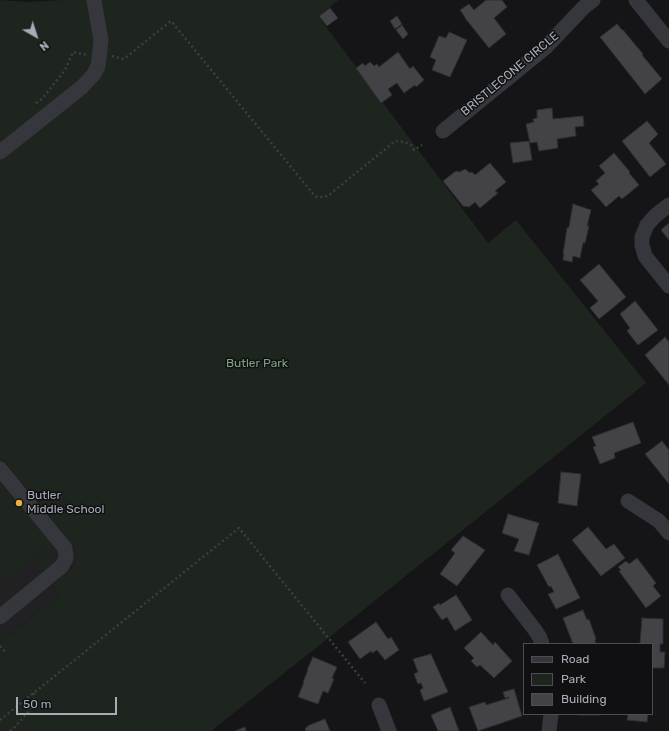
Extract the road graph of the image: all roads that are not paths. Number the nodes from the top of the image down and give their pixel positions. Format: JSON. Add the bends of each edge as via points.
{"nodes":[{"id":1,"x":94,"y":0,"type":"edge"},
{"id":2,"x":593,"y":0,"type":"edge"},
{"id":3,"x":636,"y":0,"type":"edge"},
{"id":4,"x":669,"y":41,"type":"edge"},
{"id":5,"x":443,"y":131,"type":"dead end"},
{"id":6,"x":0,"y":152,"type":"edge"},
{"id":7,"x":669,"y":205,"type":"edge"},
{"id":8,"x":669,"y":286,"type":"edge"},
{"id":9,"x":0,"y":469,"type":"edge"},
{"id":10,"x":628,"y":500,"type":"dead end"},
{"id":11,"x":669,"y":533,"type":"edge"},
{"id":12,"x":508,"y":595,"type":"dead end"},
{"id":13,"x":0,"y":617,"type":"edge"},
{"id":14,"x":542,"y":643,"type":"edge"},
{"id":15,"x":379,"y":705,"type":"dead end"},
{"id":16,"x":551,"y":715,"type":"edge"},
{"id":17,"x":389,"y":731,"type":"edge"},
{"id":18,"x":549,"y":731,"type":"edge"}],
"edges":[{"from":1,"to":6,"type":"street","via":[[101,40],[98,66],[94,74],[82,87]]},
{"from":2,"to":5,"type":"street","name":"BRISTLECONE CIRCLE","via":[[545,48]]},
{"from":3,"to":4,"type":"street"},
{"from":7,"to":8,"type":"street","via":[[647,225],[642,237],[646,256]]},
{"from":9,"to":13,"type":"street","via":[[65,548],[66,558],[62,566]]},
{"from":10,"to":11,"type":"street","via":[[659,520]]},
{"from":12,"to":14,"type":"street"},
{"from":15,"to":17,"type":"street"},
{"from":16,"to":18,"type":"street"}]}
